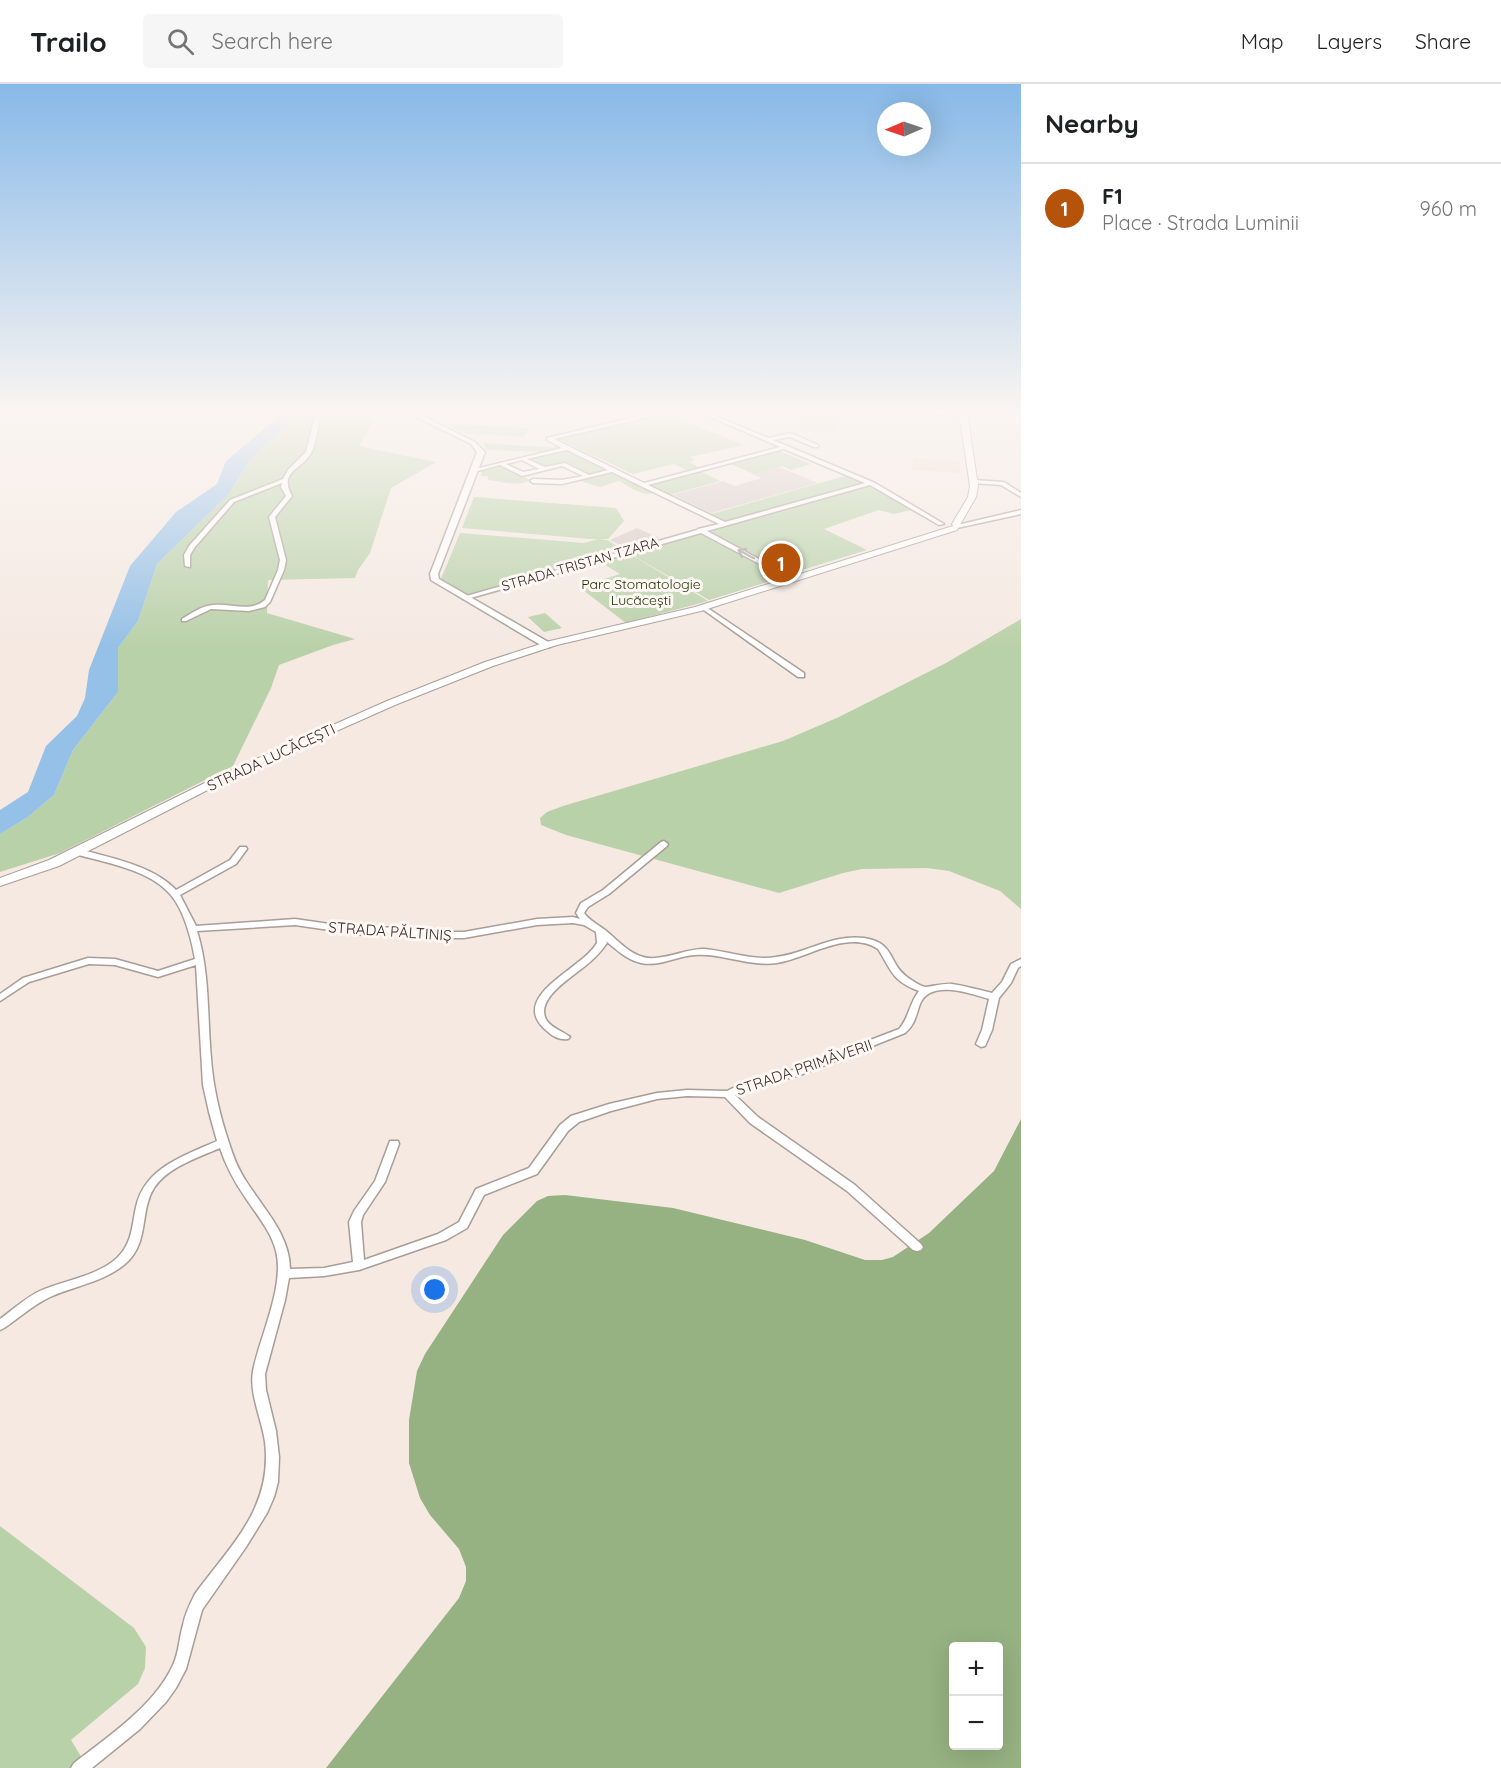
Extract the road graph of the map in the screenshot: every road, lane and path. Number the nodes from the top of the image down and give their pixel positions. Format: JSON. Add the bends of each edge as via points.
{"nodes":[{"id":1,"x":258,"y":491,"type":"edge"},
{"id":2,"x":286,"y":491,"type":"edge"},
{"id":3,"x":466,"y":491,"type":"edge"},
{"id":4,"x":654,"y":491,"type":"edge"},
{"id":5,"x":843,"y":491,"type":"edge"},
{"id":6,"x":883,"y":491,"type":"edge"},
{"id":7,"x":973,"y":491,"type":"edge"},
{"id":8,"x":962,"y":511,"type":"junction"},
{"id":9,"x":1021,"y":512,"type":"edge"},
{"id":10,"x":723,"y":524,"type":"junction"},
{"id":11,"x":941,"y":524,"type":"junction"},
{"id":12,"x":956,"y":526,"type":"junction"},
{"id":13,"x":700,"y":530,"type":"junction"},
{"id":14,"x":908,"y":541,"type":"junction"},
{"id":15,"x":188,"y":566,"type":"dead end"},
{"id":16,"x":792,"y":579,"type":"junction"},
{"id":17,"x":465,"y":598,"type":"junction"},
{"id":18,"x":703,"y":607,"type":"junction"},
{"id":19,"x":184,"y":620,"type":"dead end"},
{"id":20,"x":547,"y":645,"type":"junction"},
{"id":21,"x":801,"y":675,"type":"dead end"},
{"id":22,"x":664,"y":844,"type":"dead end"},
{"id":23,"x":243,"y":849,"type":"dead end"},
{"id":24,"x":78,"y":852,"type":"junction"},
{"id":25,"x":0,"y":882,"type":"edge"},
{"id":26,"x":175,"y":894,"type":"junction"},
{"id":27,"x":586,"y":922,"type":"junction"},
{"id":28,"x":193,"y":929,"type":"junction"},
{"id":29,"x":600,"y":931,"type":"junction"},
{"id":30,"x":200,"y":960,"type":"junction"},
{"id":31,"x":1021,"y":962,"type":"edge"},
{"id":32,"x":925,"y":990,"type":"junction"},
{"id":33,"x":994,"y":997,"type":"junction"},
{"id":34,"x":0,"y":998,"type":"edge"},
{"id":35,"x":565,"y":1037,"type":"dead end"},
{"id":36,"x":981,"y":1044,"type":"dead end"},
{"id":37,"x":728,"y":1094,"type":"junction"},
{"id":38,"x":224,"y":1142,"type":"junction"},
{"id":39,"x":394,"y":1144,"type":"dead end"},
{"id":40,"x":917,"y":1248,"type":"dead end"},
{"id":41,"x":359,"y":1266,"type":"junction"},
{"id":42,"x":284,"y":1274,"type":"junction"},
{"id":43,"x":0,"y":1325,"type":"edge"},
{"id":44,"x":79,"y":1768,"type":"edge"}],
"edges":[{"from":1,"to":15,"type":"street","via":[[232,501],[192,546],[187,555]]},
{"from":2,"to":19,"type":"street","via":[[289,496],[272,517],[283,562],[268,601],[246,609],[211,607]]},
{"from":3,"to":17,"type":"street","via":[[434,574],[440,584]]},
{"from":4,"to":10,"type":"street"},
{"from":5,"to":10,"type":"street","name":"STRADA TRISTAN TZARA"},
{"from":6,"to":11,"type":"street"},
{"from":7,"to":8,"type":"main road"},
{"from":8,"to":11,"type":"main road"},
{"from":8,"to":12,"type":"main road"},
{"from":9,"to":12,"type":"street"},
{"from":10,"to":13,"type":"street","name":"STRADA TRISTAN TZARA"},
{"from":11,"to":12,"type":"main road"},
{"from":11,"to":14,"type":"main road"},
{"from":12,"to":14,"type":"main road"},
{"from":16,"to":13,"type":"street","one_way":true},
{"from":13,"to":17,"type":"street","name":"STRADA TRISTAN TZARA"},
{"from":14,"to":16,"type":"main road","name":"STRADA LUCĂCEȘTI"},
{"from":16,"to":18,"type":"main road","name":"STRADA LUCĂCEȘTI"},
{"from":17,"to":20,"type":"street"},
{"from":18,"to":20,"type":"main road","name":"STRADA LUCĂCEȘTI"},
{"from":18,"to":21,"type":"street"},
{"from":20,"to":24,"type":"main road","name":"STRADA LUCĂCEȘTI","via":[[381,707],[229,775]]},
{"from":22,"to":27,"type":"street","via":[[606,892],[584,905],[580,913]]},
{"from":23,"to":26,"type":"street","via":[[233,862]]},
{"from":24,"to":25,"type":"main road","name":"STRADA LUCĂCEȘTI"},
{"from":24,"to":26,"type":"street","via":[[151,876]]},
{"from":26,"to":28,"type":"street"},
{"from":27,"to":28,"type":"street","name":"STRADA PĂLTINIȘ","via":[[537,922],[464,935],[364,932],[295,922]]},
{"from":27,"to":29,"type":"street"},
{"from":28,"to":30,"type":"street"},
{"from":29,"to":32,"type":"street","via":[[633,957],[645,961],[697,952],[778,960],[832,942],[866,941],[883,947],[898,975]]},
{"from":29,"to":35,"type":"street","via":[[603,938],[599,947],[539,1007],[548,1027]]},
{"from":30,"to":34,"type":"street","via":[[158,974],[115,962],[88,961],[26,980]]},
{"from":30,"to":38,"type":"street","via":[[209,1092]]},
{"from":31,"to":33,"type":"street","via":[[1014,966]]},
{"from":32,"to":33,"type":"street","via":[[955,987]]},
{"from":32,"to":37,"type":"street","name":"STRADA PRIMĂVERII","via":[[919,995],[907,1026],[895,1035]]},
{"from":33,"to":36,"type":"street"},
{"from":37,"to":40,"type":"street","via":[[754,1120],[851,1188]]},
{"from":37,"to":41,"type":"street","name":"STRADA PRIMĂVERII","via":[[657,1096],[575,1119],[533,1171],[480,1192],[459,1228]]},
{"from":38,"to":42,"type":"street","via":[[235,1172],[281,1249]]},
{"from":38,"to":43,"type":"street","via":[[154,1180],[143,1201],[135,1244],[122,1260],[99,1274],[42,1295]]},
{"from":39,"to":41,"type":"street","via":[[380,1182],[355,1222]]},
{"from":41,"to":42,"type":"street","name":"STRADA PRIMĂVERII"},
{"from":42,"to":44,"type":"street","via":[[259,1374],[259,1390],[273,1446],[273,1474],[267,1496],[247,1534],[193,1612],[184,1656],[175,1677],[139,1719]]}]}
